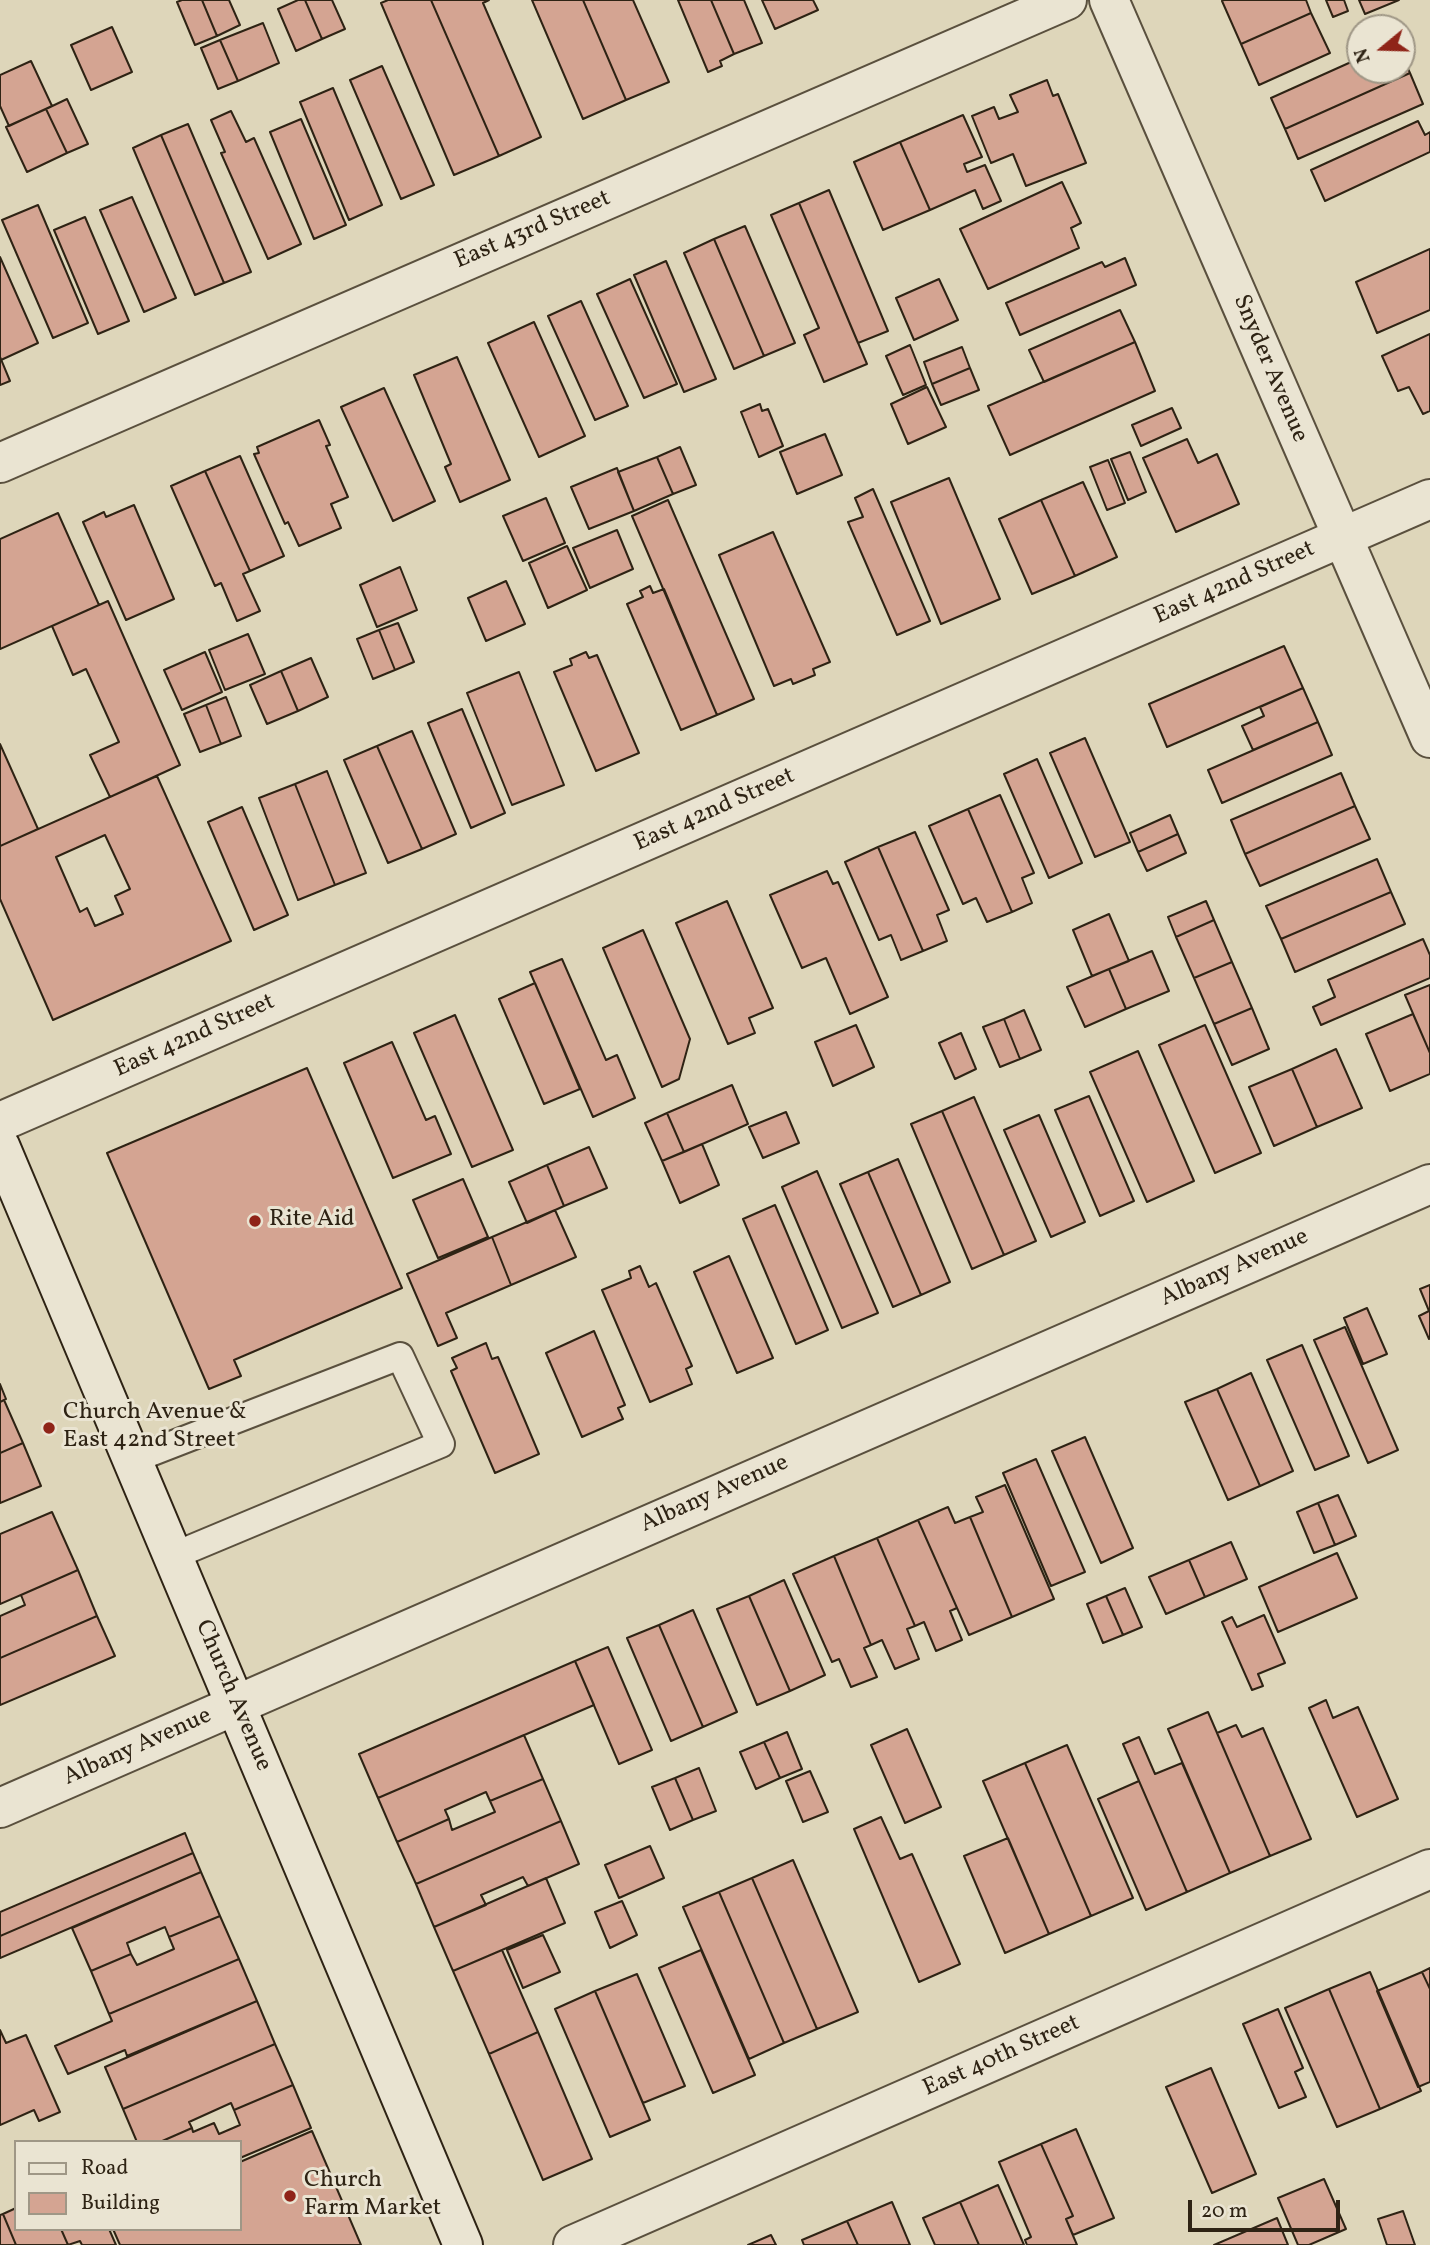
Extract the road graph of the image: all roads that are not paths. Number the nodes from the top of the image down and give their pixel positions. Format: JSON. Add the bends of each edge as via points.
{"nodes":[{"id":1,"x":1067,"y":0,"type":"edge"},
{"id":2,"x":1109,"y":0,"type":"edge"},
{"id":3,"x":0,"y":463,"type":"edge"},
{"id":4,"x":1430,"y":499,"type":"edge"},
{"id":5,"x":1342,"y":537,"type":"junction"},
{"id":6,"x":1430,"y":738,"type":"edge"},
{"id":7,"x":0,"y":1122,"type":"edge"},
{"id":8,"x":0,"y":1146,"type":"edge"},
{"id":9,"x":1430,"y":1184,"type":"edge"},
{"id":10,"x":132,"y":1460,"type":"junction"},
{"id":11,"x":173,"y":1556,"type":"junction"},
{"id":12,"x":236,"y":1705,"type":"junction"},
{"id":13,"x":0,"y":1808,"type":"edge"},
{"id":14,"x":1430,"y":1869,"type":"edge"},
{"id":15,"x":463,"y":2245,"type":"edge"},
{"id":16,"x":573,"y":2245,"type":"edge"}],
"edges":[{"from":1,"to":3,"type":"street","name":"East 43rd Street"},
{"from":2,"to":5,"type":"street","name":"Snyder Avenue"},
{"from":4,"to":5,"type":"street","name":"East 42nd Street"},
{"from":5,"to":6,"type":"street","name":"Snyder Avenue"},
{"from":5,"to":7,"type":"street","name":"East 42nd Street"},
{"from":8,"to":10,"type":"street","name":"Church Avenue"},
{"from":9,"to":12,"type":"street","name":"Albany Avenue"},
{"from":10,"to":11,"type":"street","name":"Church Avenue"},
{"from":10,"to":11,"type":"lane","via":[[400,1356],[441,1444]]},
{"from":11,"to":12,"type":"street","name":"Church Avenue"},
{"from":12,"to":13,"type":"street","name":"Albany Avenue"},
{"from":12,"to":15,"type":"street","name":"Church Avenue"},
{"from":14,"to":16,"type":"street","name":"East 40th Street"}]}
